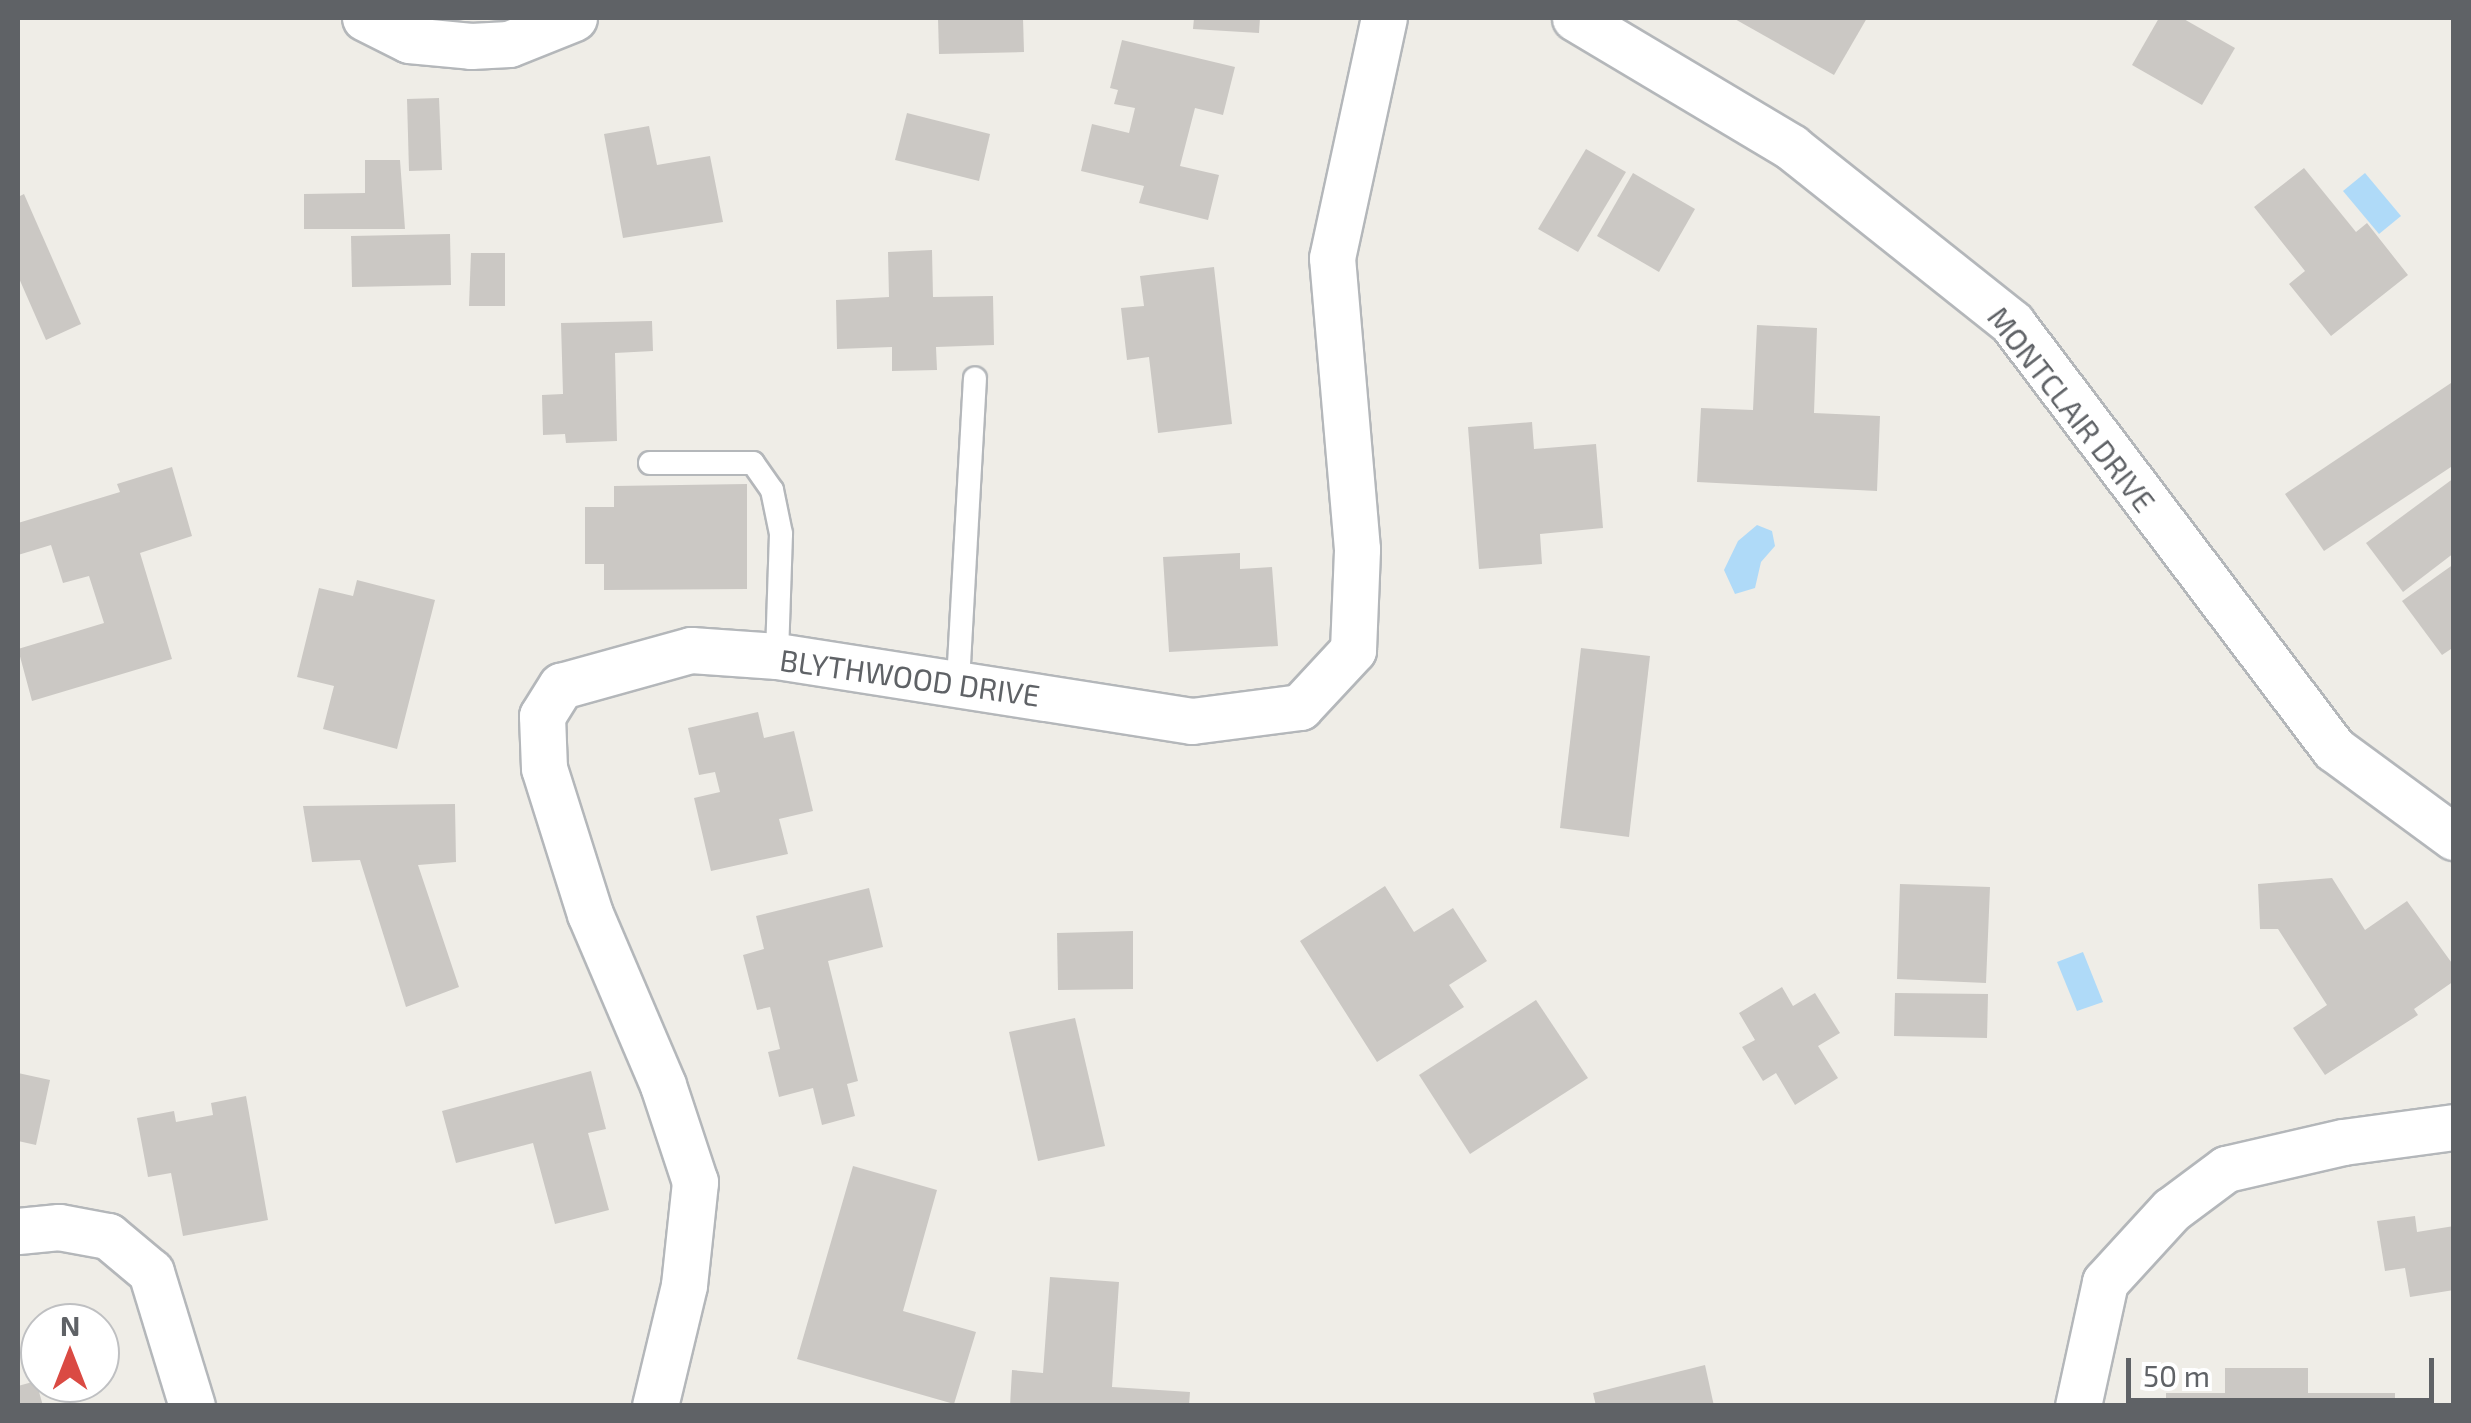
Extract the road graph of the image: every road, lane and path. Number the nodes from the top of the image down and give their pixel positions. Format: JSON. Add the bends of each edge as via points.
{"nodes":[{"id":1,"x":364,"y":18,"type":"edge"},
{"id":2,"x":574,"y":18,"type":"edge"},
{"id":3,"x":1384,"y":18,"type":"edge"},
{"id":4,"x":1576,"y":18,"type":"edge"},
{"id":5,"x":974,"y":378,"type":"dead end"},
{"id":6,"x":650,"y":463,"type":"dead end"},
{"id":7,"x":778,"y":656,"type":"junction"},
{"id":8,"x":958,"y":682,"type":"junction"},
{"id":9,"x":2454,"y":837,"type":"edge"},
{"id":10,"x":2454,"y":1127,"type":"edge"},
{"id":11,"x":18,"y":1231,"type":"edge"},
{"id":12,"x":192,"y":1406,"type":"edge"},
{"id":13,"x":655,"y":1406,"type":"edge"},
{"id":14,"x":2078,"y":1406,"type":"edge"}],
"edges":[{"from":1,"to":2,"type":"street","via":[[409,40],[470,46],[509,44]]},
{"from":3,"to":8,"type":"street","name":"BLYTHWOOD DRIVE","via":[[1332,258],[1356,548],[1353,650],[1300,707],[1192,721]]},
{"from":4,"to":9,"type":"street","name":"MONTCLAIR DRIVE","via":[[1791,147],[2012,324],[2334,749]]},
{"from":5,"to":8,"type":"lane"},
{"from":6,"to":7,"type":"lane","via":[[752,463],[772,490],[781,534]]},
{"from":7,"to":8,"type":"street","name":"BLYTHWOOD DRIVE"},
{"from":7,"to":13,"type":"street","name":"BLYTHWOOD DRIVE","via":[[691,650],[603,670],[561,686],[542,716],[544,768],[590,914],[663,1085],[695,1182],[684,1285]]},
{"from":10,"to":14,"type":"street","via":[[2343,1142],[2226,1169],[2184,1200],[2105,1282]]},
{"from":11,"to":12,"type":"street","via":[[58,1227],[108,1236],[151,1272]]}]}
